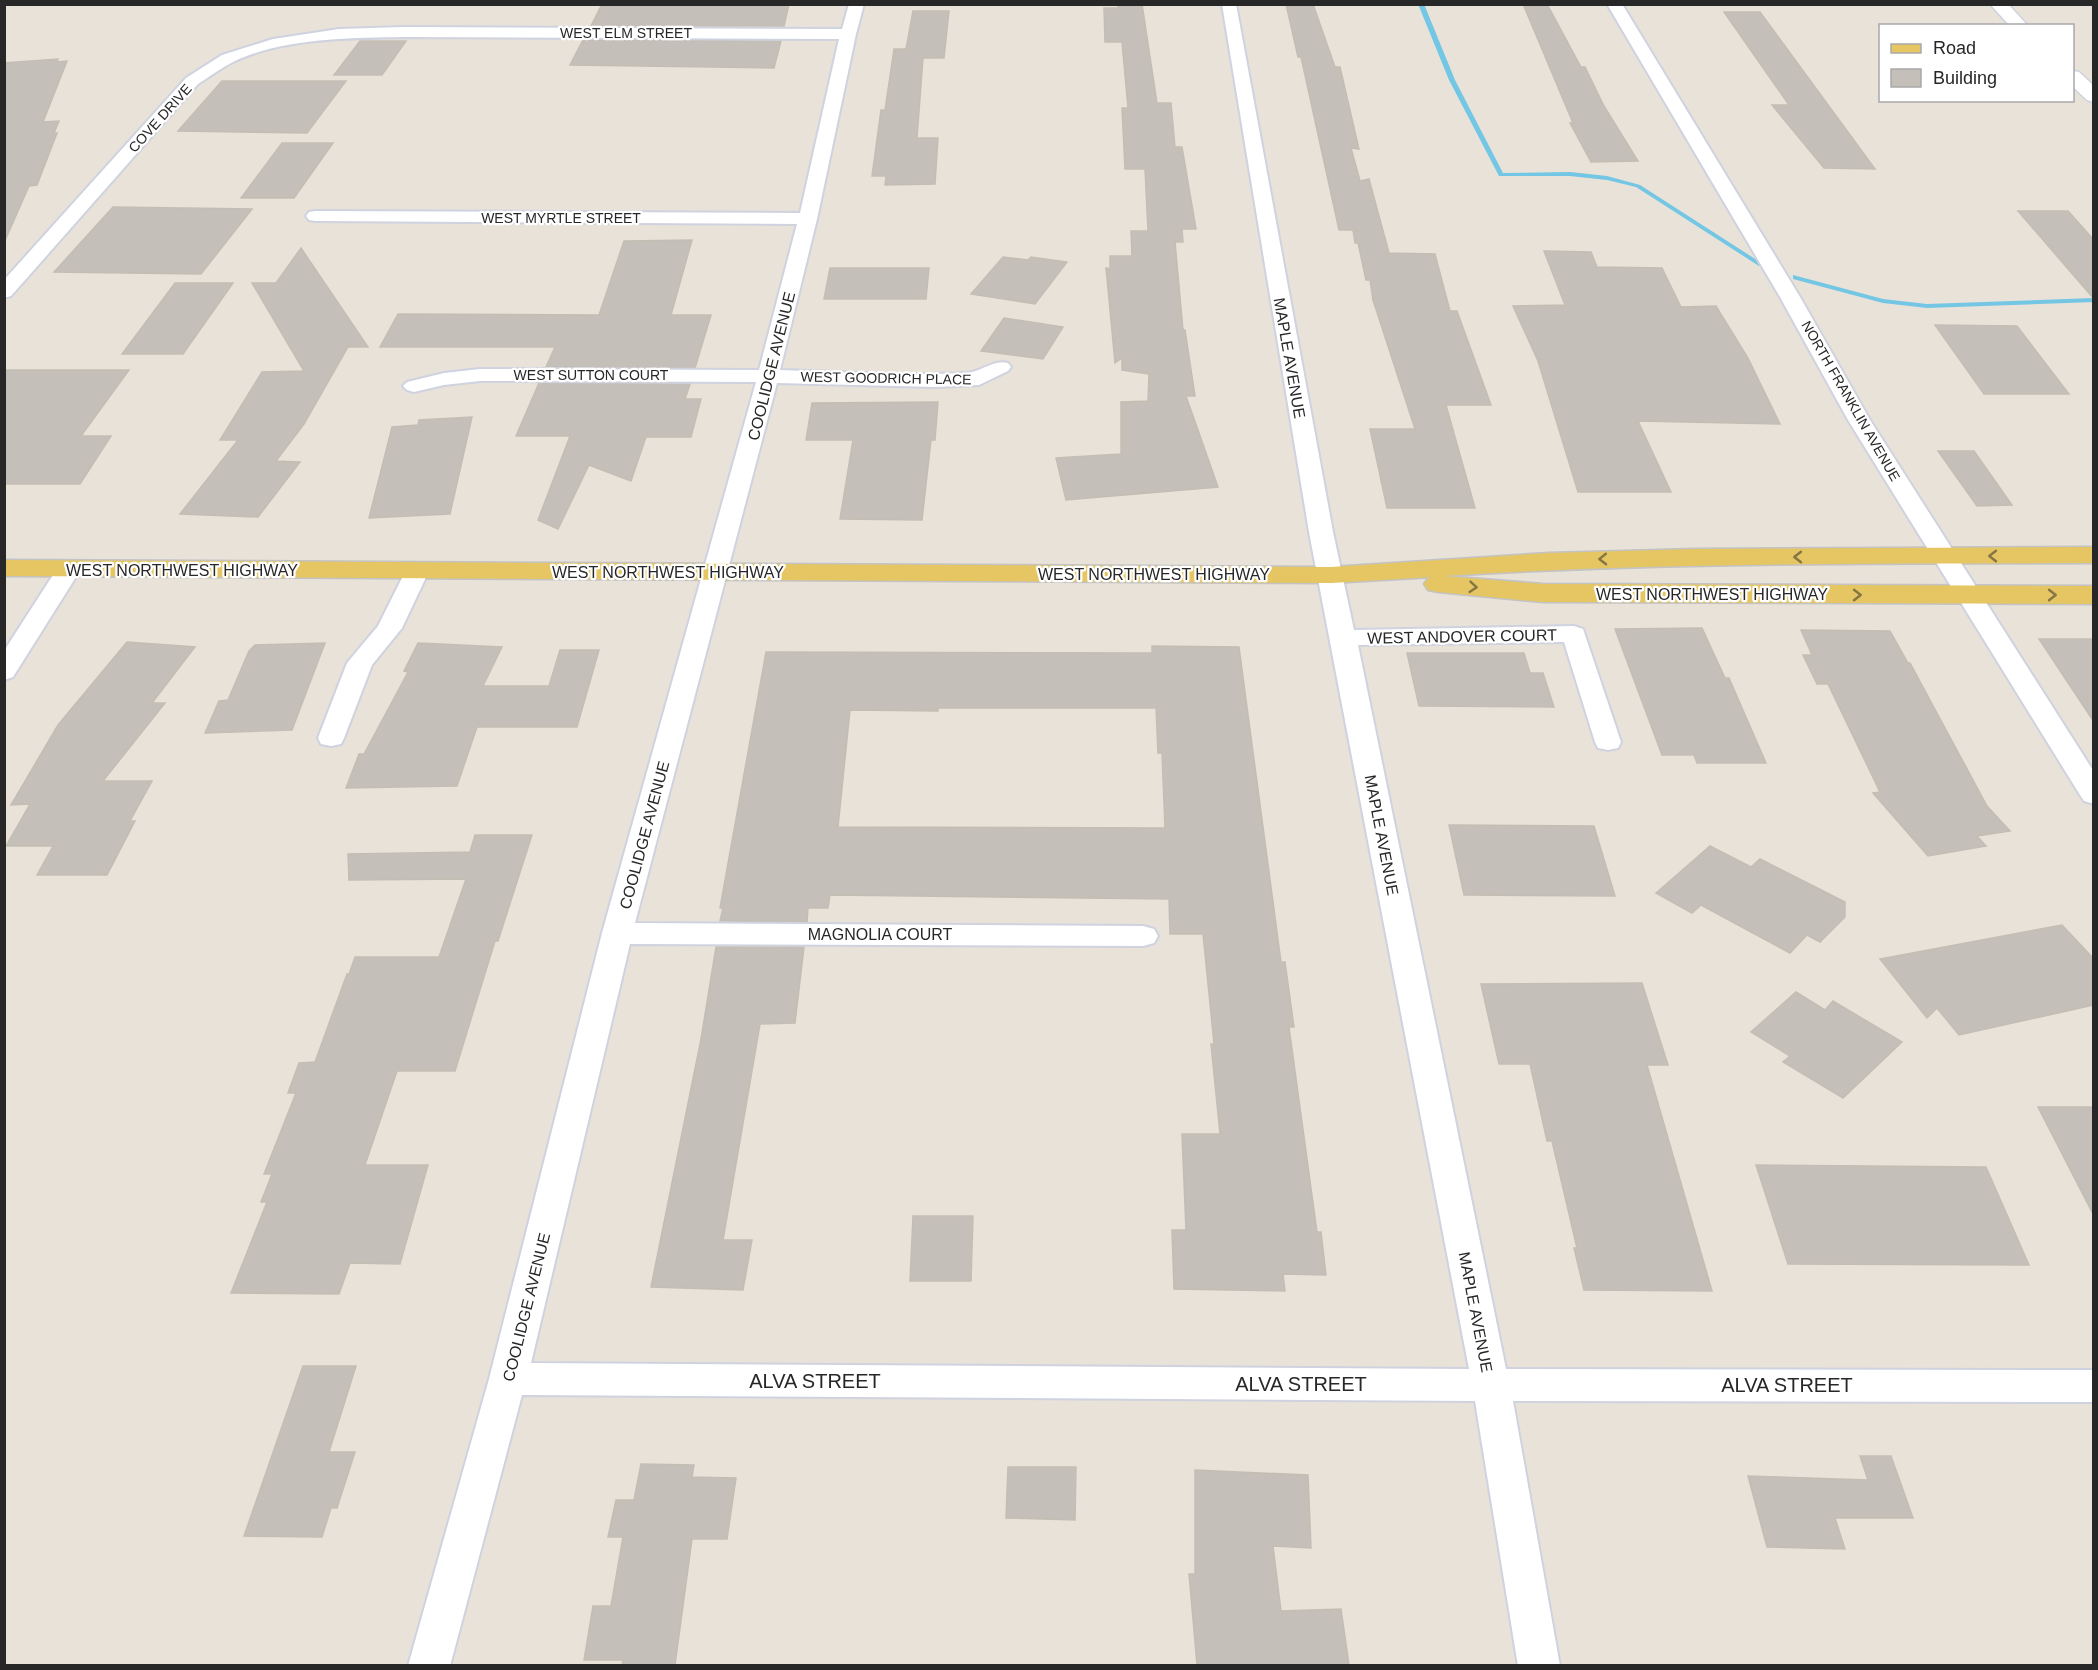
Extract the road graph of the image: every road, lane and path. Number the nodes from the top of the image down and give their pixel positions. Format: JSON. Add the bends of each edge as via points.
{"nodes":[{"id":1,"x":857,"y":4,"type":"edge"},
{"id":2,"x":1229,"y":4,"type":"edge"},
{"id":3,"x":1614,"y":4,"type":"edge"},
{"id":4,"x":1998,"y":4,"type":"edge"},
{"id":5,"x":2018,"y":24,"type":"edge"},
{"id":6,"x":403,"y":32,"type":"joint"},
{"id":7,"x":848,"y":34,"type":"junction"},
{"id":8,"x":2074,"y":77,"type":"edge"},
{"id":9,"x":2094,"y":96,"type":"edge"},
{"id":10,"x":315,"y":216,"type":"dead end"},
{"id":11,"x":808,"y":219,"type":"junction"},
{"id":12,"x":4,"y":292,"type":"edge"},
{"id":13,"x":1001,"y":367,"type":"dead end"},
{"id":14,"x":768,"y":376,"type":"junction"},
{"id":15,"x":414,"y":386,"type":"dead end"},
{"id":16,"x":2094,"y":555,"type":"edge"},
{"id":17,"x":1945,"y":556,"type":"junction"},
{"id":18,"x":4,"y":568,"type":"edge"},
{"id":19,"x":69,"y":569,"type":"junction"},
{"id":20,"x":417,"y":570,"type":"junction"},
{"id":21,"x":717,"y":572,"type":"junction"},
{"id":22,"x":1331,"y":575,"type":"junction"},
{"id":23,"x":1969,"y":596,"type":"junction"},
{"id":24,"x":2094,"y":596,"type":"edge"},
{"id":25,"x":1344,"y":638,"type":"junction"},
{"id":26,"x":4,"y":672,"type":"edge"},
{"id":27,"x":331,"y":738,"type":"dead end"},
{"id":28,"x":1608,"y":742,"type":"dead end"},
{"id":29,"x":2094,"y":795,"type":"edge"},
{"id":30,"x":617,"y":933,"type":"junction"},
{"id":31,"x":1143,"y":936,"type":"dead end"},
{"id":32,"x":508,"y":1379,"type":"junction"},
{"id":33,"x":1491,"y":1385,"type":"junction"},
{"id":34,"x":2094,"y":1386,"type":"edge"},
{"id":35,"x":429,"y":1665,"type":"edge"},
{"id":36,"x":1539,"y":1665,"type":"edge"}],
"edges":[{"from":1,"to":7,"type":"street","name":"COOLIDGE AVENUE"},
{"from":2,"to":22,"type":"street","name":"MAPLE AVENUE"},
{"from":3,"to":17,"type":"street","name":"NORTH FRANKLIN AVENUE","via":[[1859,420]]},
{"from":4,"to":5,"type":"main road"},
{"from":6,"to":7,"type":"street","name":"WEST ELM STREET"},
{"from":6,"to":12,"type":"street","name":"COVE DRIVE","via":[[339,34],[273,44],[228,58],[192,81]]},
{"from":7,"to":11,"type":"street","name":"COOLIDGE AVENUE"},
{"from":8,"to":9,"type":"main road"},
{"from":10,"to":11,"type":"street","name":"WEST MYRTLE STREET"},
{"from":11,"to":14,"type":"street","name":"COOLIDGE AVENUE"},
{"from":13,"to":14,"type":"street","name":"WEST GOODRICH PLACE","via":[[980,379],[934,381]]},
{"from":14,"to":15,"type":"street","name":"WEST SUTTON COURT","via":[[480,375]]},
{"from":14,"to":21,"type":"street","name":"COOLIDGE AVENUE"},
{"from":16,"to":17,"type":"main road","name":"WEST NORTHWEST HIGHWAY","one_way":true},
{"from":17,"to":22,"type":"main road","name":"WEST NORTHWEST HIGHWAY","one_way":true,"via":[[1549,561]]},
{"from":17,"to":23,"type":"street","name":"NORTH FRANKLIN AVENUE"},
{"from":18,"to":19,"type":"main road","name":"WEST NORTHWEST HIGHWAY"},
{"from":19,"to":20,"type":"main road","name":"WEST NORTHWEST HIGHWAY"},
{"from":19,"to":26,"type":"street"},
{"from":20,"to":21,"type":"main road","name":"WEST NORTHWEST HIGHWAY"},
{"from":20,"to":27,"type":"street","via":[[389,628],[360,663]]},
{"from":21,"to":22,"type":"main road","name":"WEST NORTHWEST HIGHWAY"},
{"from":21,"to":30,"type":"street","name":"COOLIDGE AVENUE"},
{"from":22,"to":23,"type":"main road","name":"WEST NORTHWEST HIGHWAY","one_way":true,"via":[[1543,593]]},
{"from":22,"to":25,"type":"street","name":"MAPLE AVENUE"},
{"from":23,"to":24,"type":"main road","name":"WEST NORTHWEST HIGHWAY","one_way":true},
{"from":23,"to":29,"type":"street","name":"NORTH FRANKLIN AVENUE"},
{"from":25,"to":28,"type":"street","name":"WEST ANDOVER COURT","via":[[1574,634]]},
{"from":25,"to":33,"type":"street","name":"MAPLE AVENUE"},
{"from":30,"to":31,"type":"street","name":"MAGNOLIA COURT"},
{"from":30,"to":32,"type":"street","name":"COOLIDGE AVENUE"},
{"from":32,"to":33,"type":"street","name":"ALVA STREET"},
{"from":32,"to":35,"type":"street","name":"COOLIDGE AVENUE"},
{"from":33,"to":34,"type":"street","name":"ALVA STREET"},
{"from":33,"to":36,"type":"street","name":"MAPLE AVENUE"}]}
